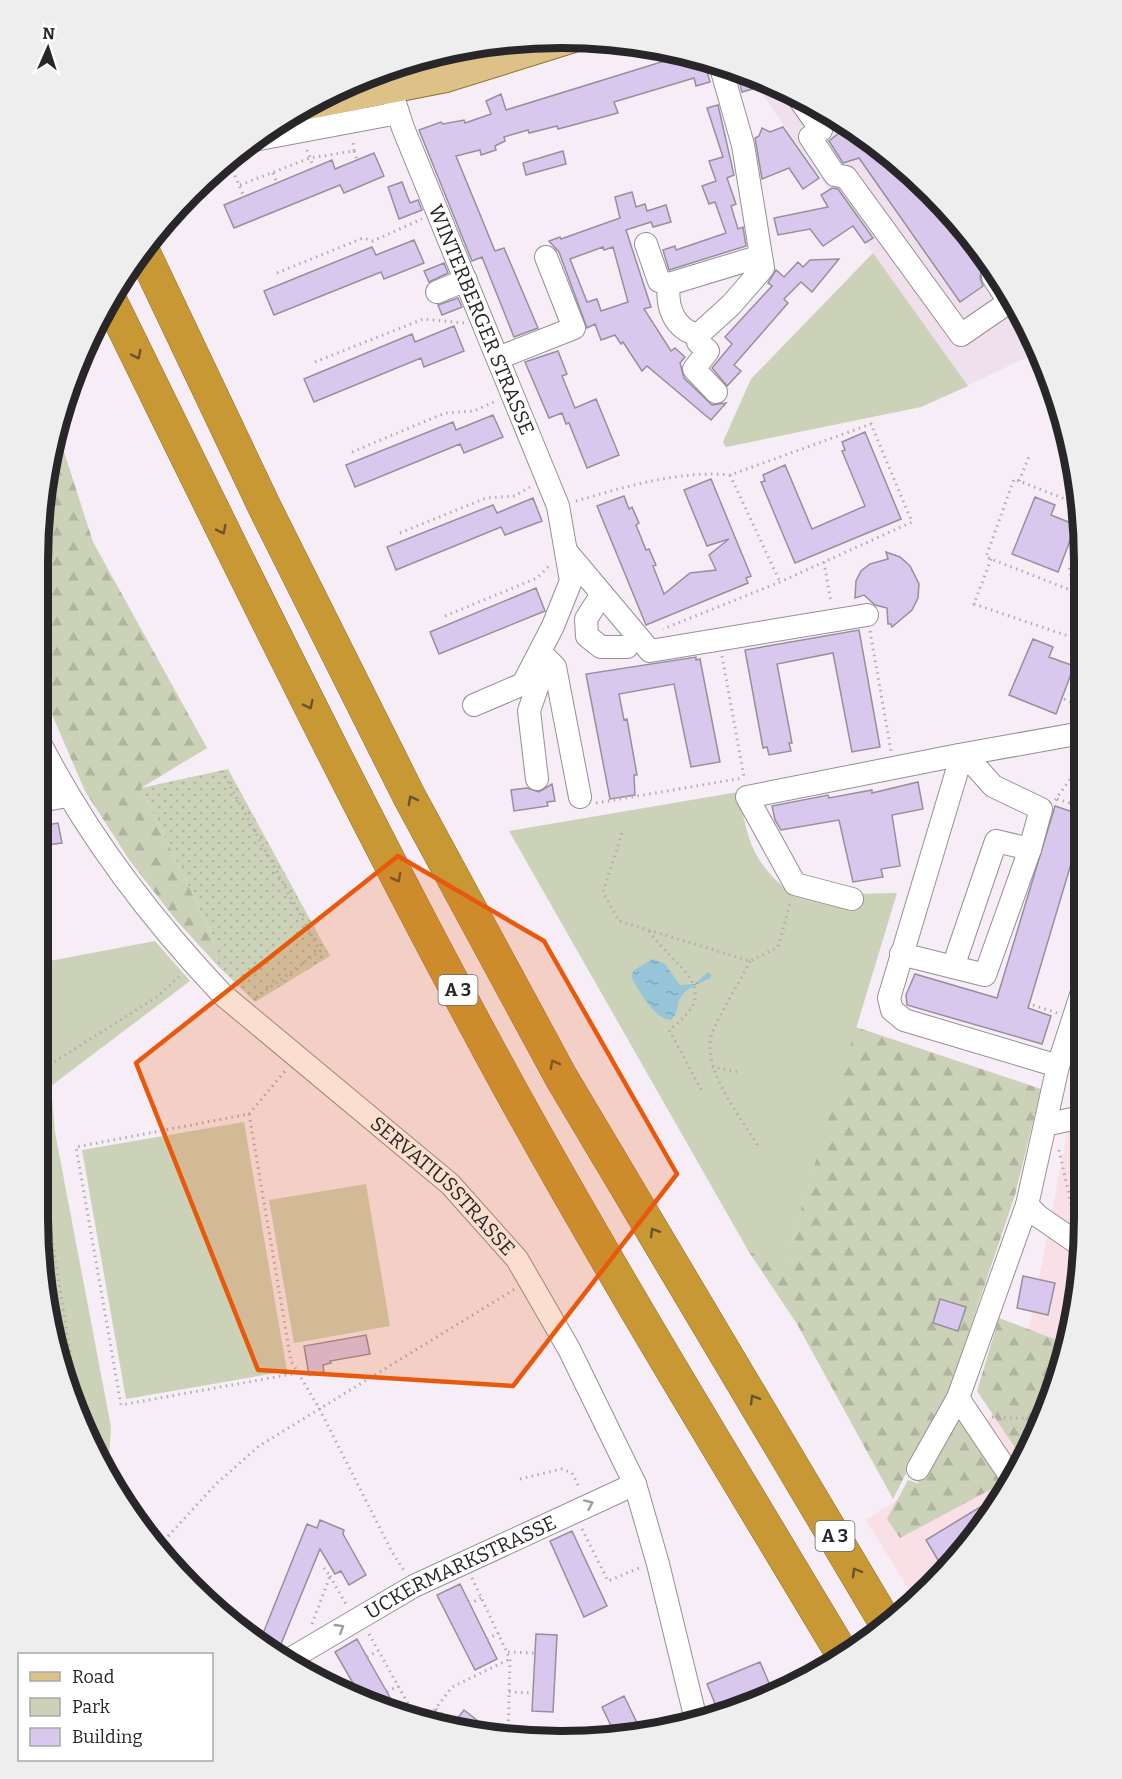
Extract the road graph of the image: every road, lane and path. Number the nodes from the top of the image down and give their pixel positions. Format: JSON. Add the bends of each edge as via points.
{"nodes":[{"id":1,"x":520,"y":50,"type":"edge"},
{"id":2,"x":723,"y":74,"type":"edge"},
{"id":3,"x":394,"y":102,"type":"junction"},
{"id":4,"x":327,"y":105,"type":"edge"},
{"id":5,"x":829,"y":125,"type":"edge"},
{"id":6,"x":276,"y":134,"type":"edge"},
{"id":7,"x":353,"y":140,"type":"dead end"},
{"id":8,"x":307,"y":148,"type":"dead end"},
{"id":9,"x":354,"y":151,"type":"junction"},
{"id":10,"x":310,"y":158,"type":"junction"},
{"id":11,"x":357,"y":160,"type":"dead end"},
{"id":12,"x":232,"y":168,"type":"edge"},
{"id":13,"x":314,"y":168,"type":"dead end"},
{"id":14,"x":273,"y":173,"type":"junction"},
{"id":15,"x":277,"y":183,"type":"dead end"},
{"id":16,"x":240,"y":185,"type":"junction"},
{"id":17,"x":244,"y":196,"type":"dead end"},
{"id":18,"x":438,"y":212,"type":"junction"},
{"id":19,"x":646,"y":244,"type":"dead end"},
{"id":20,"x":761,"y":256,"type":"junction"},
{"id":21,"x":546,"y":257,"type":"dead end"},
{"id":22,"x":147,"y":259,"type":"edge"},
{"id":23,"x":276,"y":273,"type":"dead end"},
{"id":24,"x":466,"y":280,"type":"junction"},
{"id":25,"x":669,"y":284,"type":"junction"},
{"id":26,"x":437,"y":292,"type":"dead end"},
{"id":27,"x":1005,"y":305,"type":"edge"},
{"id":28,"x":114,"y":309,"type":"edge"},
{"id":29,"x":482,"y":318,"type":"junction"},
{"id":30,"x":698,"y":335,"type":"junction"},
{"id":31,"x":498,"y":358,"type":"junction"},
{"id":32,"x":315,"y":362,"type":"dead end"},
{"id":33,"x":716,"y":392,"type":"dead end"},
{"id":34,"x":512,"y":393,"type":"junction"},
{"id":35,"x":352,"y":452,"type":"dead end"},
{"id":36,"x":1030,"y":454,"type":"dead end"},
{"id":37,"x":730,"y":475,"type":"junction"},
{"id":38,"x":546,"y":477,"type":"junction"},
{"id":39,"x":1019,"y":481,"type":"junction"},
{"id":40,"x":1071,"y":501,"type":"edge"},
{"id":41,"x":558,"y":506,"type":"junction"},
{"id":42,"x":400,"y":533,"type":"dead end"},
{"id":43,"x":565,"y":550,"type":"junction"},
{"id":44,"x":1074,"y":558,"type":"edge"},
{"id":45,"x":992,"y":559,"type":"junction"},
{"id":46,"x":824,"y":562,"type":"junction"},
{"id":47,"x":586,"y":575,"type":"junction"},
{"id":48,"x":780,"y":582,"type":"junction"},
{"id":49,"x":1074,"y":584,"type":"edge"},
{"id":50,"x":1074,"y":591,"type":"edge"},
{"id":51,"x":602,"y":594,"type":"junction"},
{"id":52,"x":867,"y":615,"type":"joint"},
{"id":53,"x":445,"y":616,"type":"dead end"},
{"id":54,"x":835,"y":620,"type":"junction"},
{"id":55,"x":1074,"y":638,"type":"edge"},
{"id":56,"x":719,"y":639,"type":"junction"},
{"id":57,"x":633,"y":643,"type":"junction"},
{"id":58,"x":547,"y":659,"type":"junction"},
{"id":59,"x":1064,"y":699,"type":"dead end"},
{"id":60,"x":1074,"y":703,"type":"edge"},
{"id":61,"x":474,"y":705,"type":"dead end"},
{"id":62,"x":1074,"y":734,"type":"edge"},
{"id":63,"x":880,"y":753,"type":"dead end"},
{"id":64,"x":959,"y":755,"type":"junction"},
{"id":65,"x":48,"y":759,"type":"edge"},
{"id":66,"x":222,"y":771,"type":"dead end"},
{"id":67,"x":1074,"y":773,"type":"edge"},
{"id":68,"x":755,"y":775,"type":"dead end"},
{"id":69,"x":537,"y":780,"type":"dead end"},
{"id":70,"x":745,"y":787,"type":"junction"},
{"id":71,"x":67,"y":796,"type":"junction"},
{"id":72,"x":580,"y":797,"type":"joint"},
{"id":73,"x":48,"y":800,"type":"edge"},
{"id":74,"x":1049,"y":804,"type":"junction"},
{"id":75,"x":1074,"y":806,"type":"edge"},
{"id":76,"x":622,"y":832,"type":"dead end"},
{"id":77,"x":1030,"y":849,"type":"junction"},
{"id":78,"x":795,"y":884,"type":"junction"},
{"id":79,"x":852,"y":899,"type":"dead end"},
{"id":80,"x":648,"y":930,"type":"junction"},
{"id":81,"x":902,"y":954,"type":"junction"},
{"id":82,"x":750,"y":961,"type":"junction"},
{"id":83,"x":194,"y":964,"type":"junction"},
{"id":84,"x":952,"y":967,"type":"junction"},
{"id":85,"x":1033,"y":1005,"type":"dead end"},
{"id":86,"x":240,"y":1009,"type":"junction"},
{"id":87,"x":1074,"y":1016,"type":"edge"},
{"id":88,"x":1073,"y":1019,"type":"junction"},
{"id":89,"x":298,"y":1056,"type":"junction"},
{"id":90,"x":49,"y":1065,"type":"edge"},
{"id":91,"x":712,"y":1066,"type":"junction"},
{"id":92,"x":1058,"y":1066,"type":"junction"},
{"id":93,"x":739,"y":1072,"type":"dead end"},
{"id":94,"x":702,"y":1091,"type":"dead end"},
{"id":95,"x":249,"y":1114,"type":"junction"},
{"id":96,"x":1074,"y":1118,"type":"edge"},
{"id":97,"x":1047,"y":1121,"type":"junction"},
{"id":98,"x":1058,"y":1143,"type":"dead end"},
{"id":99,"x":759,"y":1148,"type":"dead end"},
{"id":100,"x":1027,"y":1205,"type":"junction"},
{"id":101,"x":48,"y":1213,"type":"edge"},
{"id":102,"x":1074,"y":1216,"type":"edge"},
{"id":103,"x":1073,"y":1240,"type":"edge"},
{"id":104,"x":530,"y":1281,"type":"junction"},
{"id":105,"x":298,"y":1372,"type":"junction"},
{"id":106,"x":75,"y":1382,"type":"edge"},
{"id":107,"x":964,"y":1407,"type":"junction"},
{"id":108,"x":319,"y":1408,"type":"junction"},
{"id":109,"x":1033,"y":1417,"type":"edge"},
{"id":110,"x":918,"y":1469,"type":"dead end"},
{"id":111,"x":1007,"y":1471,"type":"edge"},
{"id":112,"x":520,"y":1479,"type":"dead end"},
{"id":113,"x":635,"y":1484,"type":"junction"},
{"id":114,"x":580,"y":1508,"type":"junction"},
{"id":115,"x":163,"y":1541,"type":"edge"},
{"id":116,"x":464,"y":1562,"type":"junction"},
{"id":117,"x":643,"y":1567,"type":"dead end"},
{"id":118,"x":324,"y":1568,"type":"dead end"},
{"id":119,"x":330,"y":1576,"type":"junction"},
{"id":120,"x":414,"y":1586,"type":"junction"},
{"id":121,"x":482,"y":1598,"type":"junction"},
{"id":122,"x":470,"y":1604,"type":"dead end"},
{"id":123,"x":882,"y":1617,"type":"edge"},
{"id":124,"x":357,"y":1618,"type":"junction"},
{"id":125,"x":499,"y":1633,"type":"junction"},
{"id":126,"x":488,"y":1639,"type":"dead end"},
{"id":127,"x":839,"y":1649,"type":"edge"},
{"id":128,"x":378,"y":1651,"type":"junction"},
{"id":129,"x":508,"y":1652,"type":"junction"},
{"id":130,"x":535,"y":1653,"type":"dead end"},
{"id":131,"x":296,"y":1655,"type":"edge"},
{"id":132,"x":367,"y":1657,"type":"dead end"},
{"id":133,"x":510,"y":1659,"type":"junction"},
{"id":134,"x":398,"y":1686,"type":"junction"},
{"id":135,"x":387,"y":1692,"type":"dead end"},
{"id":136,"x":509,"y":1692,"type":"junction"},
{"id":137,"x":532,"y":1693,"type":"dead end"},
{"id":138,"x":411,"y":1709,"type":"edge"},
{"id":139,"x":436,"y":1709,"type":"junction"},
{"id":140,"x":695,"y":1714,"type":"edge"},
{"id":141,"x":431,"y":1715,"type":"edge"},
{"id":142,"x":448,"y":1718,"type":"edge"},
{"id":143,"x":508,"y":1728,"type":"edge"}],
"edges":[{"from":1,"to":3,"type":"main road"},
{"from":2,"to":20,"type":"street","via":[[743,145]]},
{"from":3,"to":4,"type":"main road"},
{"from":3,"to":6,"type":"street"},
{"from":3,"to":18,"type":"street","name":"WINTERBERGER STRASSE"},
{"from":5,"to":27,"type":"street","via":[[810,137],[835,175],[846,177],[961,336]]},
{"from":7,"to":9,"type":"path"},
{"from":8,"to":10,"type":"path"},
{"from":9,"to":10,"type":"path"},
{"from":9,"to":11,"type":"path"},
{"from":10,"to":13,"type":"path"},
{"from":10,"to":14,"type":"path"},
{"from":12,"to":16,"type":"path"},
{"from":14,"to":15,"type":"path"},
{"from":14,"to":16,"type":"path"},
{"from":16,"to":17,"type":"path"},
{"from":18,"to":23,"type":"path","via":[[373,241],[363,238]]},
{"from":18,"to":24,"type":"street","name":"WINTERBERGER STRASSE"},
{"from":19,"to":25,"type":"street","via":[[659,281]]},
{"from":20,"to":25,"type":"street"},
{"from":20,"to":30,"type":"street","via":[[763,268]]},
{"from":21,"to":31,"type":"street","via":[[574,328]]},
{"from":123,"to":22,"type":"highway","number":"A 3","one_way":true,"via":[[561,1077],[409,796],[276,531]]},
{"from":24,"to":26,"type":"street"},
{"from":24,"to":29,"type":"street","name":"WINTERBERGER STRASSE"},
{"from":25,"to":30,"type":"street","via":[[670,313],[687,332]]},
{"from":28,"to":127,"type":"highway","number":"A 3","one_way":true,"via":[[365,818],[515,1096],[632,1302]]},
{"from":29,"to":31,"type":"street","name":"WINTERBERGER STRASSE"},
{"from":29,"to":32,"type":"path","via":[[457,324],[423,319]]},
{"from":30,"to":33,"type":"street","via":[[698,342],[708,351],[694,369]]},
{"from":31,"to":34,"type":"street","name":"WINTERBERGER STRASSE"},
{"from":34,"to":35,"type":"path","via":[[474,411],[445,413]]},
{"from":34,"to":38,"type":"street","name":"WINTERBERGER STRASSE"},
{"from":36,"to":39,"type":"path"},
{"from":37,"to":41,"type":"path","via":[[707,473],[637,484]]},
{"from":37,"to":46,"type":"path","via":[[871,424],[912,522]]},
{"from":37,"to":48,"type":"path"},
{"from":38,"to":41,"type":"street","name":"WINTERBERGER STRASSE"},
{"from":38,"to":42,"type":"path","via":[[515,496],[486,498]]},
{"from":39,"to":40,"type":"path"},
{"from":39,"to":45,"type":"path","via":[[1014,478],[986,557]]},
{"from":41,"to":43,"type":"street","name":"WINTERBERGER STRASSE"},
{"from":43,"to":47,"type":"street"},
{"from":43,"to":53,"type":"path","via":[[537,578]]},
{"from":43,"to":61,"type":"street","name":"WINTERBERGER STRASSE","via":[[571,581],[523,684]]},
{"from":44,"to":49,"type":"path","via":[[1069,570]]},
{"from":45,"to":50,"type":"path"},
{"from":45,"to":55,"type":"path","via":[[974,604]]},
{"from":46,"to":48,"type":"path"},
{"from":46,"to":54,"type":"path"},
{"from":47,"to":51,"type":"street"},
{"from":47,"to":58,"type":"street"},
{"from":48,"to":57,"type":"path"},
{"from":51,"to":57,"type":"street"},
{"from":51,"to":57,"type":"street","via":[[586,619],[587,636],[601,648]]},
{"from":52,"to":54,"type":"street"},
{"from":52,"to":63,"type":"path","via":[[892,751]]},
{"from":54,"to":56,"type":"street"},
{"from":56,"to":57,"type":"street","via":[[650,651]]},
{"from":56,"to":70,"type":"path"},
{"from":58,"to":69,"type":"street","via":[[529,711]]},
{"from":58,"to":72,"type":"street","via":[[555,668]]},
{"from":59,"to":60,"type":"path"},
{"from":62,"to":64,"type":"street"},
{"from":64,"to":70,"type":"street"},
{"from":64,"to":74,"type":"street","via":[[993,786]]},
{"from":64,"to":81,"type":"street"},
{"from":65,"to":71,"type":"street","name":"SERVATIUSSTRASSE"},
{"from":66,"to":86,"type":"path","via":[[320,951]]},
{"from":67,"to":74,"type":"path"},
{"from":68,"to":70,"type":"path"},
{"from":70,"to":72,"type":"path","via":[[582,806]]},
{"from":70,"to":78,"type":"street"},
{"from":71,"to":73,"type":"street"},
{"from":71,"to":83,"type":"street","name":"SERVATIUSSTRASSE","via":[[132,889]]},
{"from":74,"to":75,"type":"path"},
{"from":74,"to":77,"type":"street"},
{"from":76,"to":80,"type":"path","via":[[603,891],[619,921]]},
{"from":77,"to":84,"type":"street","via":[[985,975]]},
{"from":77,"to":84,"type":"street","via":[[996,841]]},
{"from":78,"to":79,"type":"street"},
{"from":78,"to":82,"type":"path","via":[[778,947]]},
{"from":80,"to":82,"type":"path"},
{"from":80,"to":94,"type":"path","via":[[688,973],[692,983],[695,999],[690,1015],[669,1030]]},
{"from":81,"to":84,"type":"street"},
{"from":81,"to":92,"type":"street","via":[[889,998],[892,1010],[904,1020]]},
{"from":82,"to":91,"type":"path","via":[[713,1030]]},
{"from":83,"to":86,"type":"street","name":"SERVATIUSSTRASSE"},
{"from":83,"to":90,"type":"path","via":[[157,997]]},
{"from":85,"to":88,"type":"path"},
{"from":86,"to":89,"type":"street","name":"SERVATIUSSTRASSE"},
{"from":87,"to":88,"type":"street"},
{"from":88,"to":92,"type":"street"},
{"from":89,"to":95,"type":"path"},
{"from":89,"to":104,"type":"street","name":"SERVATIUSSTRASSE","via":[[450,1184],[517,1259]]},
{"from":91,"to":93,"type":"path"},
{"from":91,"to":99,"type":"path"},
{"from":92,"to":97,"type":"street"},
{"from":95,"to":105,"type":"path","via":[[291,1361]]},
{"from":95,"to":105,"type":"path","via":[[76,1147],[121,1405]]},
{"from":96,"to":97,"type":"street"},
{"from":97,"to":100,"type":"street"},
{"from":98,"to":102,"type":"path"},
{"from":100,"to":103,"type":"street"},
{"from":100,"to":107,"type":"street"},
{"from":101,"to":106,"type":"path"},
{"from":104,"to":108,"type":"path"},
{"from":104,"to":113,"type":"street","name":"SERVATIUSSTRASSE"},
{"from":105,"to":108,"type":"path"},
{"from":107,"to":109,"type":"path"},
{"from":107,"to":110,"type":"street"},
{"from":107,"to":111,"type":"street"},
{"from":108,"to":115,"type":"path","via":[[259,1446],[216,1484]]},
{"from":108,"to":120,"type":"path","via":[[392,1552]]},
{"from":112,"to":114,"type":"path","via":[[562,1469],[572,1473]]},
{"from":114,"to":113,"type":"street","name":"UCKERMARKSTRASSE","one_way":true},
{"from":113,"to":140,"type":"street","name":"SERVATIUSSTRASSE"},
{"from":114,"to":116,"type":"street","name":"UCKERMARKSTRASSE"},
{"from":114,"to":117,"type":"path","via":[[608,1581]]},
{"from":116,"to":120,"type":"street","name":"UCKERMARKSTRASSE"},
{"from":116,"to":121,"type":"path"},
{"from":118,"to":119,"type":"path"},
{"from":119,"to":124,"type":"path"},
{"from":119,"to":131,"type":"path"},
{"from":120,"to":124,"type":"street","name":"UCKERMARKSTRASSE"},
{"from":121,"to":122,"type":"path"},
{"from":121,"to":125,"type":"path"},
{"from":124,"to":128,"type":"path"},
{"from":131,"to":124,"type":"street","name":"UCKERMARKSTRASSE","one_way":true},
{"from":125,"to":126,"type":"path"},
{"from":125,"to":129,"type":"path"},
{"from":128,"to":132,"type":"path"},
{"from":128,"to":134,"type":"path"},
{"from":129,"to":130,"type":"path"},
{"from":129,"to":133,"type":"path"},
{"from":133,"to":136,"type":"path"},
{"from":133,"to":139,"type":"path","via":[[452,1687]]},
{"from":134,"to":135,"type":"path"},
{"from":134,"to":138,"type":"path"},
{"from":136,"to":137,"type":"path"},
{"from":136,"to":143,"type":"path"},
{"from":139,"to":141,"type":"path"},
{"from":139,"to":142,"type":"path"}]}
